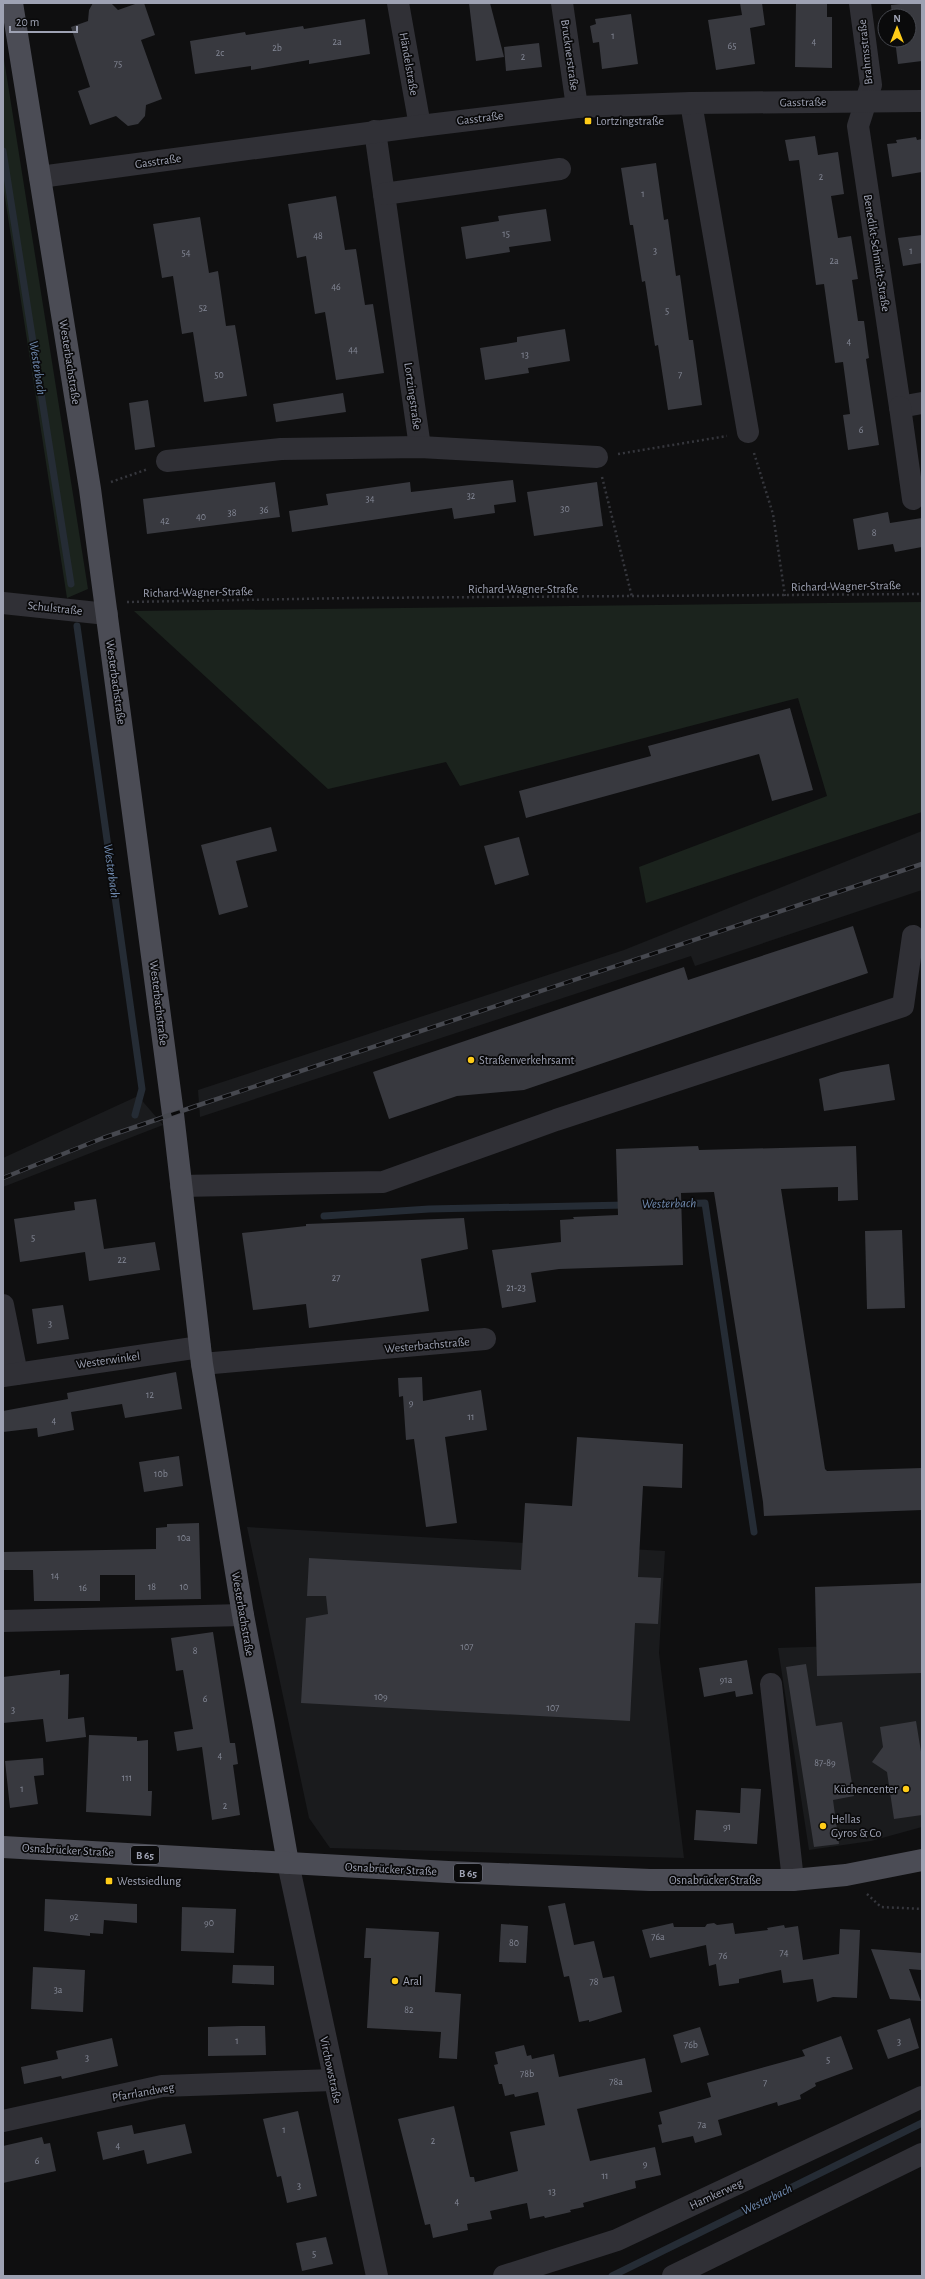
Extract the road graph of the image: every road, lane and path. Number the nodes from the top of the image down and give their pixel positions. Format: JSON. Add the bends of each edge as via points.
{"nodes":[{"id":1,"x":12,"y":3,"type":"edge"},
{"id":2,"x":398,"y":3,"type":"edge"},
{"id":3,"x":562,"y":3,"type":"edge"},
{"id":4,"x":860,"y":3,"type":"edge"},
{"id":5,"x":867,"y":101,"type":"junction"},
{"id":6,"x":922,"y":101,"type":"edge"},
{"id":7,"x":691,"y":103,"type":"junction"},
{"id":8,"x":577,"y":107,"type":"junction"},
{"id":9,"x":420,"y":126,"type":"junction"},
{"id":10,"x":375,"y":131,"type":"junction"},
{"id":11,"x":560,"y":169,"type":"dead end"},
{"id":12,"x":40,"y":177,"type":"junction"},
{"id":13,"x":384,"y":194,"type":"junction"},
{"id":14,"x":922,"y":403,"type":"edge"},
{"id":15,"x":900,"y":407,"type":"junction"},
{"id":16,"x":748,"y":432,"type":"junction"},
{"id":17,"x":420,"y":447,"type":"junction"},
{"id":18,"x":597,"y":458,"type":"junction"},
{"id":19,"x":167,"y":461,"type":"joint"},
{"id":20,"x":109,"y":483,"type":"dead end"},
{"id":21,"x":913,"y":499,"type":"dead end"},
{"id":22,"x":922,"y":594,"type":"edge"},
{"id":23,"x":785,"y":596,"type":"junction"},
{"id":24,"x":632,"y":597,"type":"junction"},
{"id":25,"x":3,"y":603,"type":"edge"},
{"id":26,"x":115,"y":608,"type":"junction"},
{"id":27,"x":913,"y":936,"type":"dead end"},
{"id":28,"x":181,"y":1186,"type":"junction"},
{"id":29,"x":3,"y":1305,"type":"edge"},
{"id":30,"x":485,"y":1340,"type":"dead end"},
{"id":31,"x":201,"y":1355,"type":"junction"},
{"id":32,"x":10,"y":1375,"type":"edge"},
{"id":33,"x":242,"y":1615,"type":"junction"},
{"id":34,"x":3,"y":1621,"type":"edge"},
{"id":35,"x":771,"y":1684,"type":"dead end"},
{"id":36,"x":3,"y":1846,"type":"edge"},
{"id":37,"x":922,"y":1860,"type":"edge"},
{"id":38,"x":288,"y":1863,"type":"junction"},
{"id":39,"x":846,"y":1875,"type":"junction"},
{"id":40,"x":792,"y":1880,"type":"junction"},
{"id":41,"x":922,"y":1909,"type":"edge"},
{"id":42,"x":334,"y":2080,"type":"junction"},
{"id":43,"x":922,"y":2097,"type":"edge"},
{"id":44,"x":3,"y":2121,"type":"edge"},
{"id":45,"x":922,"y":2154,"type":"edge"},
{"id":46,"x":377,"y":2276,"type":"edge"},
{"id":47,"x":504,"y":2276,"type":"edge"},
{"id":48,"x":673,"y":2276,"type":"edge"}],
"edges":[{"from":1,"to":12,"type":"main road","name":"Westerbachstraße"},
{"from":2,"to":9,"type":"street","name":"Händelstraße"},
{"from":3,"to":8,"type":"street","name":"Brucknerstraße"},
{"from":4,"to":5,"type":"street","name":"Brahmsstraße","via":[[870,85]]},
{"from":5,"to":6,"type":"street","name":"Gasstraße"},
{"from":5,"to":7,"type":"street","name":"Gasstraße"},
{"from":5,"to":15,"type":"street","name":"Benedikt-Schmidt-Straße","via":[[858,126]]},
{"from":7,"to":8,"type":"street","name":"Gasstraße"},
{"from":7,"to":16,"type":"street"},
{"from":8,"to":9,"type":"street","name":"Gasstraße"},
{"from":9,"to":10,"type":"street","name":"Gasstraße"},
{"from":10,"to":12,"type":"street","name":"Gasstraße"},
{"from":10,"to":13,"type":"street","name":"Lortzingstraße"},
{"from":11,"to":13,"type":"street"},
{"from":12,"to":26,"type":"main road","name":"Westerbachstraße","via":[[90,489]]},
{"from":13,"to":17,"type":"street","name":"Lortzingstraße"},
{"from":14,"to":15,"type":"street"},
{"from":15,"to":21,"type":"street","name":"Benedikt-Schmidt-Straße"},
{"from":16,"to":18,"type":"path"},
{"from":16,"to":23,"type":"path","via":[[773,514]]},
{"from":17,"to":18,"type":"street","name":"Lortzingstraße"},
{"from":17,"to":19,"type":"street","name":"Lortzingstraße","via":[[281,449]]},
{"from":18,"to":24,"type":"path"},
{"from":19,"to":20,"type":"path"},
{"from":22,"to":23,"type":"path","name":"Richard-Wagner-Straße"},
{"from":23,"to":24,"type":"path","name":"Richard-Wagner-Straße"},
{"from":24,"to":26,"type":"path","name":"Richard-Wagner-Straße","via":[[351,598]]},
{"from":25,"to":26,"type":"street","name":"Schulstraße"},
{"from":26,"to":28,"type":"main road","name":"Westerbachstraße"},
{"from":27,"to":28,"type":"street","via":[[903,1006],[556,1120],[383,1182]]},
{"from":28,"to":31,"type":"main road","name":"Westerbachstraße"},
{"from":29,"to":32,"type":"street","name":"Westerwinkel"},
{"from":30,"to":31,"type":"street","name":"Westerbachstraße"},
{"from":31,"to":32,"type":"street","name":"Westerwinkel"},
{"from":31,"to":33,"type":"main road","name":"Westerbachstraße"},
{"from":33,"to":34,"type":"street"},
{"from":33,"to":38,"type":"main road","name":"Westerbachstraße"},
{"from":35,"to":40,"type":"street"},
{"from":36,"to":38,"type":"main road","name":"Osnabrücker Straße","number":"B 65"},
{"from":37,"to":39,"type":"main road","name":"Osnabrücker Straße","number":"B 65"},
{"from":38,"to":40,"type":"main road","name":"Osnabrücker Straße","number":"B 65","via":[[558,1877]]},
{"from":38,"to":42,"type":"street","name":"Virchowstraße"},
{"from":39,"to":40,"type":"main road","name":"Osnabrücker Straße","number":"B 65"},
{"from":39,"to":41,"type":"path","via":[[881,1907]]},
{"from":42,"to":44,"type":"street","name":"Pfarrlandweg","via":[[162,2086]]},
{"from":42,"to":46,"type":"street","name":"Virchowstraße"},
{"from":43,"to":47,"type":"street","name":"Hamkerweg","via":[[617,2240]]},
{"from":45,"to":48,"type":"street"}]}
